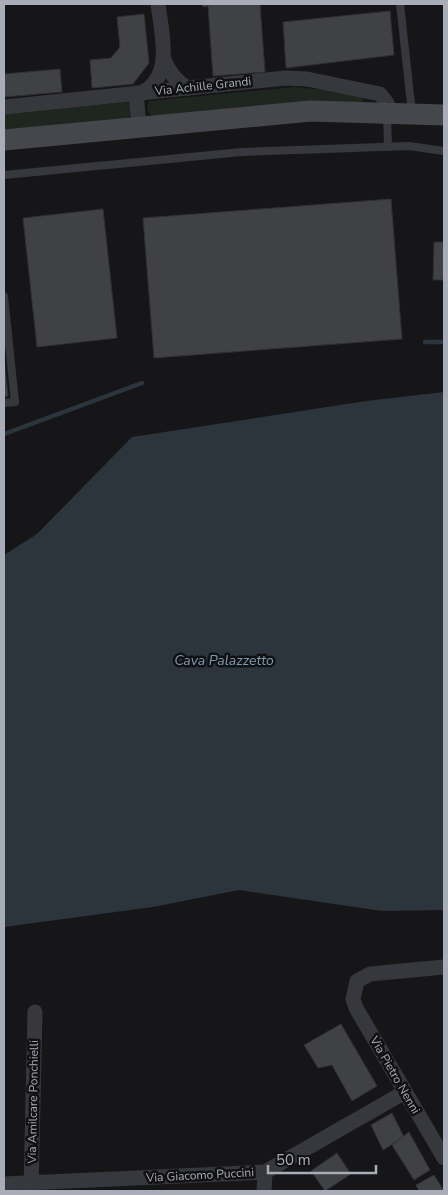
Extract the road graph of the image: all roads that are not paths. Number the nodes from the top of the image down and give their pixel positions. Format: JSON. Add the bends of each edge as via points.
{"nodes":[{"id":1,"x":158,"y":4,"type":"edge"},
{"id":2,"x":400,"y":4,"type":"edge"},
{"id":3,"x":163,"y":57,"type":"junction"},
{"id":4,"x":188,"y":88,"type":"junction"},
{"id":5,"x":139,"y":93,"type":"junction"},
{"id":6,"x":4,"y":107,"type":"edge"},
{"id":7,"x":388,"y":112,"type":"junction"},
{"id":8,"x":412,"y":113,"type":"junction"},
{"id":9,"x":444,"y":115,"type":"edge"},
{"id":10,"x":139,"y":126,"type":"junction"},
{"id":11,"x":4,"y":140,"type":"edge"},
{"id":12,"x":388,"y":147,"type":"junction"},
{"id":13,"x":444,"y":151,"type":"edge"},
{"id":14,"x":4,"y":175,"type":"edge"},
{"id":15,"x":4,"y":296,"type":"edge"},
{"id":16,"x":4,"y":403,"type":"edge"},
{"id":17,"x":444,"y":967,"type":"edge"},
{"id":18,"x":35,"y":1012,"type":"dead end"},
{"id":19,"x":405,"y":1092,"type":"junction"},
{"id":20,"x":444,"y":1158,"type":"edge"},
{"id":21,"x":265,"y":1172,"type":"junction"},
{"id":22,"x":4,"y":1184,"type":"edge"},
{"id":23,"x":31,"y":1187,"type":"edge"},
{"id":24,"x":264,"y":1191,"type":"edge"}],
"edges":[{"from":1,"to":3,"type":"street"},
{"from":2,"to":8,"type":"lane"},
{"from":3,"to":4,"type":"street","via":[[170,73]]},
{"from":3,"to":5,"type":"street","via":[[158,79]]},
{"from":4,"to":5,"type":"street","name":"Via Achille Grandi"},
{"from":4,"to":7,"type":"street","name":"Via Achille Grandi","via":[[286,78],[306,79],[380,94],[387,103]]},
{"from":5,"to":6,"type":"street","name":"Via Achille Grandi"},
{"from":5,"to":10,"type":"street"},
{"from":7,"to":8,"type":"main road"},
{"from":7,"to":10,"type":"main road","via":[[311,111]]},
{"from":7,"to":12,"type":"lane"},
{"from":8,"to":9,"type":"main road"},
{"from":10,"to":11,"type":"main road"},
{"from":12,"to":13,"type":"lane"},
{"from":12,"to":14,"type":"lane","via":[[242,152]]},
{"from":15,"to":16,"type":"lane","via":[[15,402]]},
{"from":17,"to":19,"type":"street","name":"Via Pietro Nenni","via":[[370,974],[357,982],[354,990],[356,1008]]},
{"from":18,"to":23,"type":"street","name":"Via Amilcare Ponchielli"},
{"from":19,"to":20,"type":"street","name":"Via Pietro Nenni"},
{"from":19,"to":21,"type":"street","name":"Via Giacomo Puccini"},
{"from":21,"to":23,"type":"street","name":"Via Giacomo Puccini"},
{"from":21,"to":24,"type":"street"},
{"from":22,"to":23,"type":"street","name":"Via Giacomo Puccini"}]}
